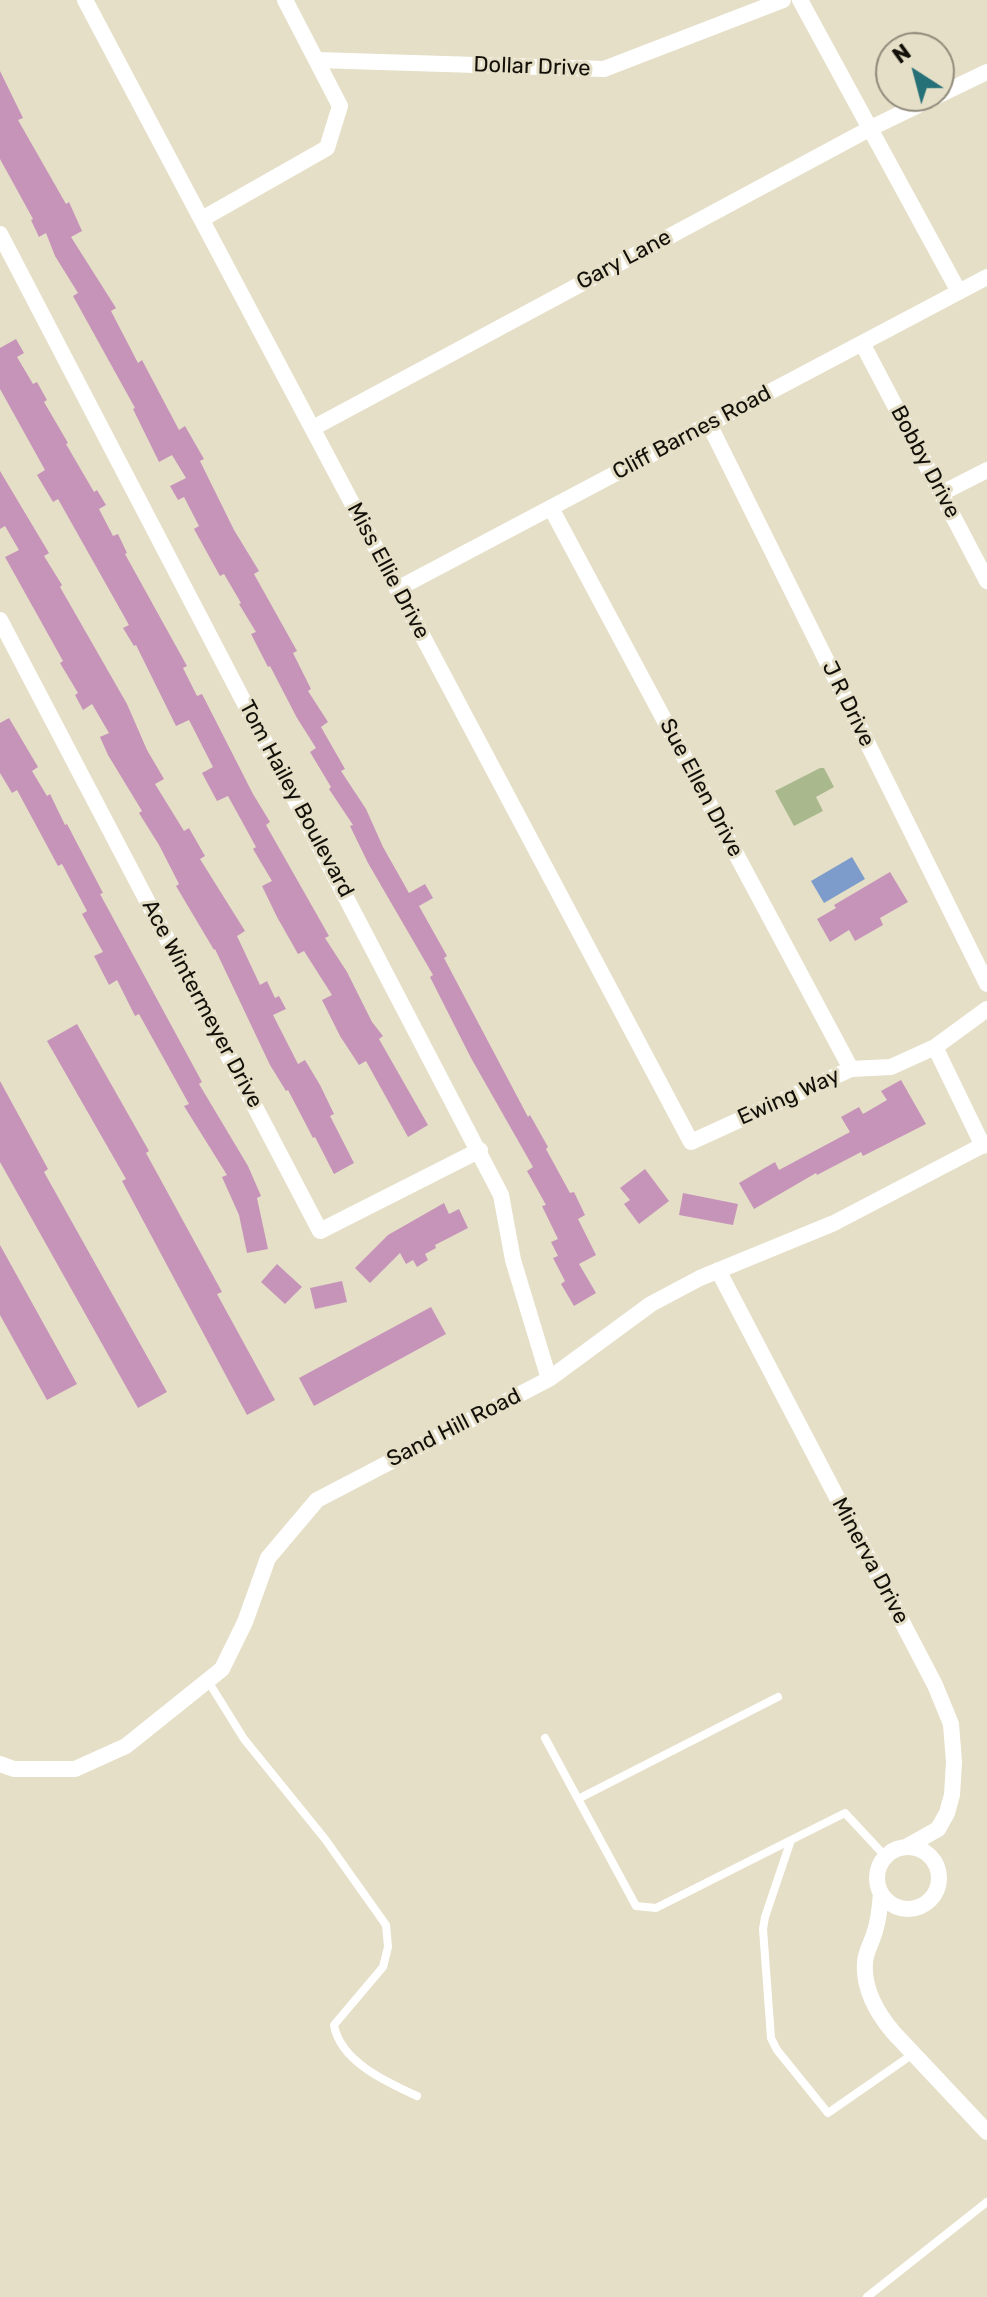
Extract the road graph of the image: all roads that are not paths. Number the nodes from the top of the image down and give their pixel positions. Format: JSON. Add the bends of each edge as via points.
{"nodes":[{"id":1,"x":85,"y":0,"type":"edge"},
{"id":2,"x":285,"y":0,"type":"edge"},
{"id":3,"x":783,"y":0,"type":"edge"},
{"id":4,"x":800,"y":0,"type":"edge"},
{"id":5,"x":317,"y":60,"type":"junction"},
{"id":6,"x":987,"y":72,"type":"edge"},
{"id":7,"x":955,"y":88,"type":"edge"},
{"id":8,"x":904,"y":112,"type":"edge"},
{"id":9,"x":871,"y":128,"type":"junction"},
{"id":10,"x":202,"y":219,"type":"junction"},
{"id":11,"x":0,"y":234,"type":"edge"},
{"id":12,"x":987,"y":277,"type":"edge"},
{"id":13,"x":959,"y":292,"type":"junction"},
{"id":14,"x":862,"y":343,"type":"junction"},
{"id":15,"x":709,"y":424,"type":"junction"},
{"id":16,"x":313,"y":428,"type":"junction"},
{"id":17,"x":987,"y":470,"type":"edge"},
{"id":18,"x":942,"y":493,"type":"junction"},
{"id":19,"x":551,"y":508,"type":"junction"},
{"id":20,"x":987,"y":581,"type":"edge"},
{"id":21,"x":397,"y":589,"type":"junction"},
{"id":22,"x":0,"y":620,"type":"edge"},
{"id":23,"x":987,"y":984,"type":"edge"},
{"id":24,"x":987,"y":1009,"type":"edge"},
{"id":25,"x":935,"y":1047,"type":"junction"},
{"id":26,"x":851,"y":1069,"type":"junction"},
{"id":27,"x":691,"y":1142,"type":"joint"},
{"id":28,"x":985,"y":1144,"type":"edge"},
{"id":29,"x":480,"y":1150,"type":"junction"},
{"id":30,"x":718,"y":1270,"type":"junction"},
{"id":31,"x":549,"y":1379,"type":"junction"},
{"id":32,"x":208,"y":1681,"type":"junction"},
{"id":33,"x":778,"y":1697,"type":"dead end"},
{"id":34,"x":545,"y":1738,"type":"dead end"},
{"id":35,"x":0,"y":1764,"type":"edge"},
{"id":36,"x":578,"y":1799,"type":"junction"},
{"id":37,"x":938,"y":1829,"type":"junction"},
{"id":38,"x":791,"y":1840,"type":"junction"},
{"id":39,"x":906,"y":1847,"type":"junction"},
{"id":40,"x":886,"y":1857,"type":"junction"},
{"id":41,"x":933,"y":1859,"type":"junction"},
{"id":42,"x":881,"y":1893,"type":"junction"},
{"id":43,"x":906,"y":1909,"type":"junction"},
{"id":44,"x":876,"y":1931,"type":"junction"},
{"id":45,"x":913,"y":2054,"type":"junction"},
{"id":46,"x":417,"y":2096,"type":"dead end"},
{"id":47,"x":987,"y":2132,"type":"edge"},
{"id":48,"x":987,"y":2202,"type":"edge"},
{"id":49,"x":867,"y":2297,"type":"edge"}],
"edges":[{"from":1,"to":10,"type":"street","name":"Miss Ellie Drive"},
{"from":2,"to":5,"type":"street"},
{"from":3,"to":5,"type":"street","name":"Dollar Drive","via":[[604,69]]},
{"from":4,"to":9,"type":"street"},
{"from":5,"to":10,"type":"street","via":[[340,106],[327,148]]},
{"from":6,"to":7,"type":"street","name":"Gary Lane"},
{"from":8,"to":9,"type":"street","name":"Gary Lane"},
{"from":9,"to":13,"type":"street"},
{"from":9,"to":16,"type":"street","name":"Gary Lane"},
{"from":10,"to":16,"type":"street","name":"Miss Ellie Drive"},
{"from":11,"to":29,"type":"street","name":"Tom Hailey Boulevard"},
{"from":12,"to":13,"type":"street","name":"Cliff Barnes Road"},
{"from":13,"to":14,"type":"street","name":"Cliff Barnes Road"},
{"from":14,"to":15,"type":"street","name":"Cliff Barnes Road"},
{"from":14,"to":18,"type":"street","name":"Bobby Drive"},
{"from":15,"to":19,"type":"street","name":"Cliff Barnes Road"},
{"from":15,"to":23,"type":"street","name":"J R Drive"},
{"from":16,"to":21,"type":"street","name":"Miss Ellie Drive"},
{"from":17,"to":18,"type":"street"},
{"from":18,"to":20,"type":"street","name":"Bobby Drive"},
{"from":19,"to":21,"type":"street","name":"Cliff Barnes Road"},
{"from":19,"to":26,"type":"street","name":"Sue Ellen Drive"},
{"from":21,"to":27,"type":"street","name":"Miss Ellie Drive"},
{"from":22,"to":29,"type":"street","name":"Ace Wintermeyer Drive","via":[[320,1231]]},
{"from":24,"to":25,"type":"street","name":"Ewing Way"},
{"from":25,"to":26,"type":"street","name":"Ewing Way","via":[[891,1067]]},
{"from":25,"to":28,"type":"street"},
{"from":26,"to":27,"type":"street","name":"Ewing Way"},
{"from":28,"to":30,"type":"street","name":"Sand Hill Road","via":[[834,1223]]},
{"from":29,"to":31,"type":"street","name":"Tom Hailey Boulevard","via":[[501,1195],[513,1260]]},
{"from":30,"to":31,"type":"street","name":"Sand Hill Road","via":[[651,1304]]},
{"from":30,"to":37,"type":"street","name":"Minerva Drive","via":[[944,1705],[954,1779]]},
{"from":31,"to":32,"type":"street","name":"Sand Hill Road","via":[[317,1500],[268,1558],[245,1622],[222,1669]]},
{"from":32,"to":35,"type":"street","name":"Sand Hill Road","via":[[126,1746],[75,1769],[14,1769]]},
{"from":32,"to":46,"type":"lane","via":[[244,1739],[386,1925],[383,1967],[334,2025],[336,2040],[377,2078]]},
{"from":33,"to":36,"type":"lane"},
{"from":34,"to":36,"type":"lane"},
{"from":36,"to":38,"type":"lane","via":[[636,1906],[656,1908]]},
{"from":37,"to":39,"type":"street"},
{"from":37,"to":41,"type":"street","name":"Minerva Drive"},
{"from":38,"to":40,"type":"lane","via":[[845,1813]]},
{"from":38,"to":45,"type":"lane","via":[[763,1929],[771,2038],[777,2050],[828,2113]]},
{"from":39,"to":40,"type":"street"},
{"from":39,"to":41,"type":"street"},
{"from":40,"to":42,"type":"street","via":[[878,1873]]},
{"from":41,"to":43,"type":"street","via":[[938,1888],[926,1904]]},
{"from":42,"to":43,"type":"street"},
{"from":42,"to":44,"type":"street"},
{"from":43,"to":44,"type":"street"},
{"from":44,"to":45,"type":"street","via":[[865,1963],[867,1983],[881,2017]]},
{"from":45,"to":47,"type":"street"},
{"from":48,"to":49,"type":"lane"}]}
